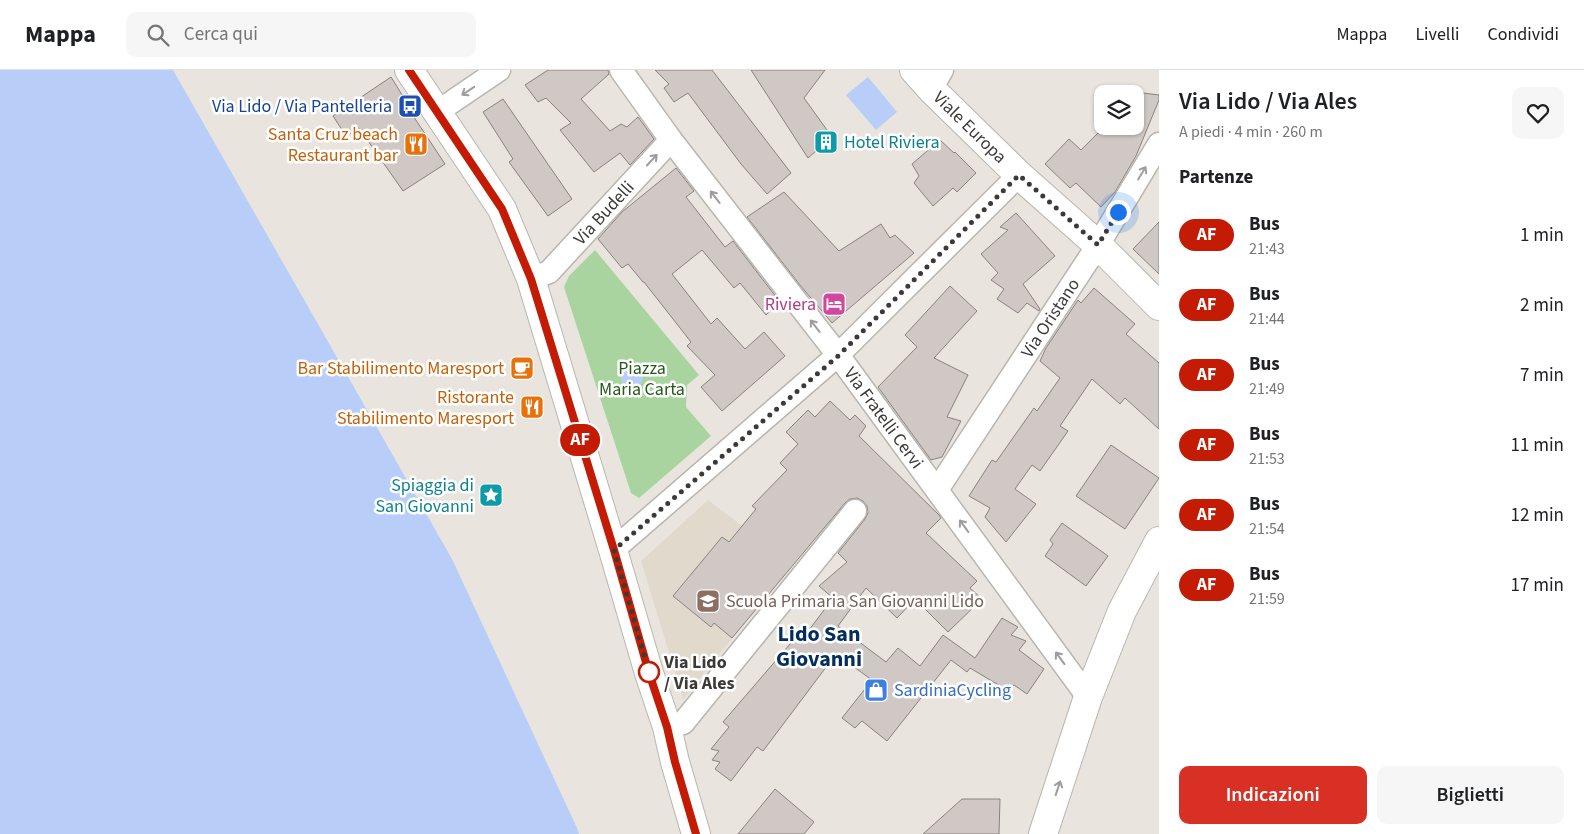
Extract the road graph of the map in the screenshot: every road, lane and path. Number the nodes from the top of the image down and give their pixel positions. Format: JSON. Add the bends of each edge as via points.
{"nodes":[{"id":1,"x":408,"y":70,"type":"edge"},
{"id":2,"x":499,"y":70,"type":"edge"},
{"id":3,"x":621,"y":70,"type":"edge"},
{"id":4,"x":929,"y":76,"type":"edge"},
{"id":5,"x":437,"y":112,"type":"junction"},
{"id":6,"x":671,"y":140,"type":"junction"},
{"id":7,"x":1159,"y":144,"type":"edge"},
{"id":8,"x":1019,"y":175,"type":"junction"},
{"id":9,"x":1098,"y":245,"type":"junction"},
{"id":10,"x":531,"y":279,"type":"junction"},
{"id":11,"x":1159,"y":306,"type":"edge"},
{"id":12,"x":838,"y":356,"type":"junction"},
{"id":13,"x":938,"y":490,"type":"junction"},
{"id":14,"x":855,"y":511,"type":"dead end"},
{"id":15,"x":1159,"y":541,"type":"edge"},
{"id":16,"x":614,"y":550,"type":"junction"},
{"id":17,"x":1088,"y":697,"type":"junction"},
{"id":18,"x":667,"y":727,"type":"junction"},
{"id":19,"x":696,"y":834,"type":"edge"},
{"id":20,"x":1043,"y":834,"type":"edge"}],
"edges":[{"from":1,"to":5,"type":"street"},
{"from":2,"to":5,"type":"street","one_way":true},
{"from":3,"to":6,"type":"street","name":"Via Fratelli Cervi"},
{"from":4,"to":8,"type":"street","name":"Viale Europa"},
{"from":5,"to":10,"type":"street","via":[[502,209]]},
{"from":10,"to":6,"type":"street","name":"Via Budelli","one_way":true,"via":[[549,272]]},
{"from":12,"to":6,"type":"street","name":"Via Fratelli Cervi","one_way":true},
{"from":9,"to":7,"type":"street","name":"Via Oristano","one_way":true},
{"from":8,"to":9,"type":"street","name":"Viale Europa"},
{"from":8,"to":12,"type":"street"},
{"from":9,"to":11,"type":"street","name":"Viale Europa"},
{"from":9,"to":13,"type":"street","name":"Via Oristano"},
{"from":10,"to":16,"type":"street"},
{"from":12,"to":13,"type":"street","name":"Via Fratelli Cervi"},
{"from":12,"to":16,"type":"street"},
{"from":17,"to":13,"type":"street","name":"Via Fratelli Cervi","one_way":true},
{"from":14,"to":18,"type":"street","via":[[683,723]]},
{"from":15,"to":17,"type":"street","via":[[1122,611]]},
{"from":16,"to":18,"type":"street"},
{"from":20,"to":17,"type":"street","one_way":true},
{"from":18,"to":19,"type":"street"}]}
